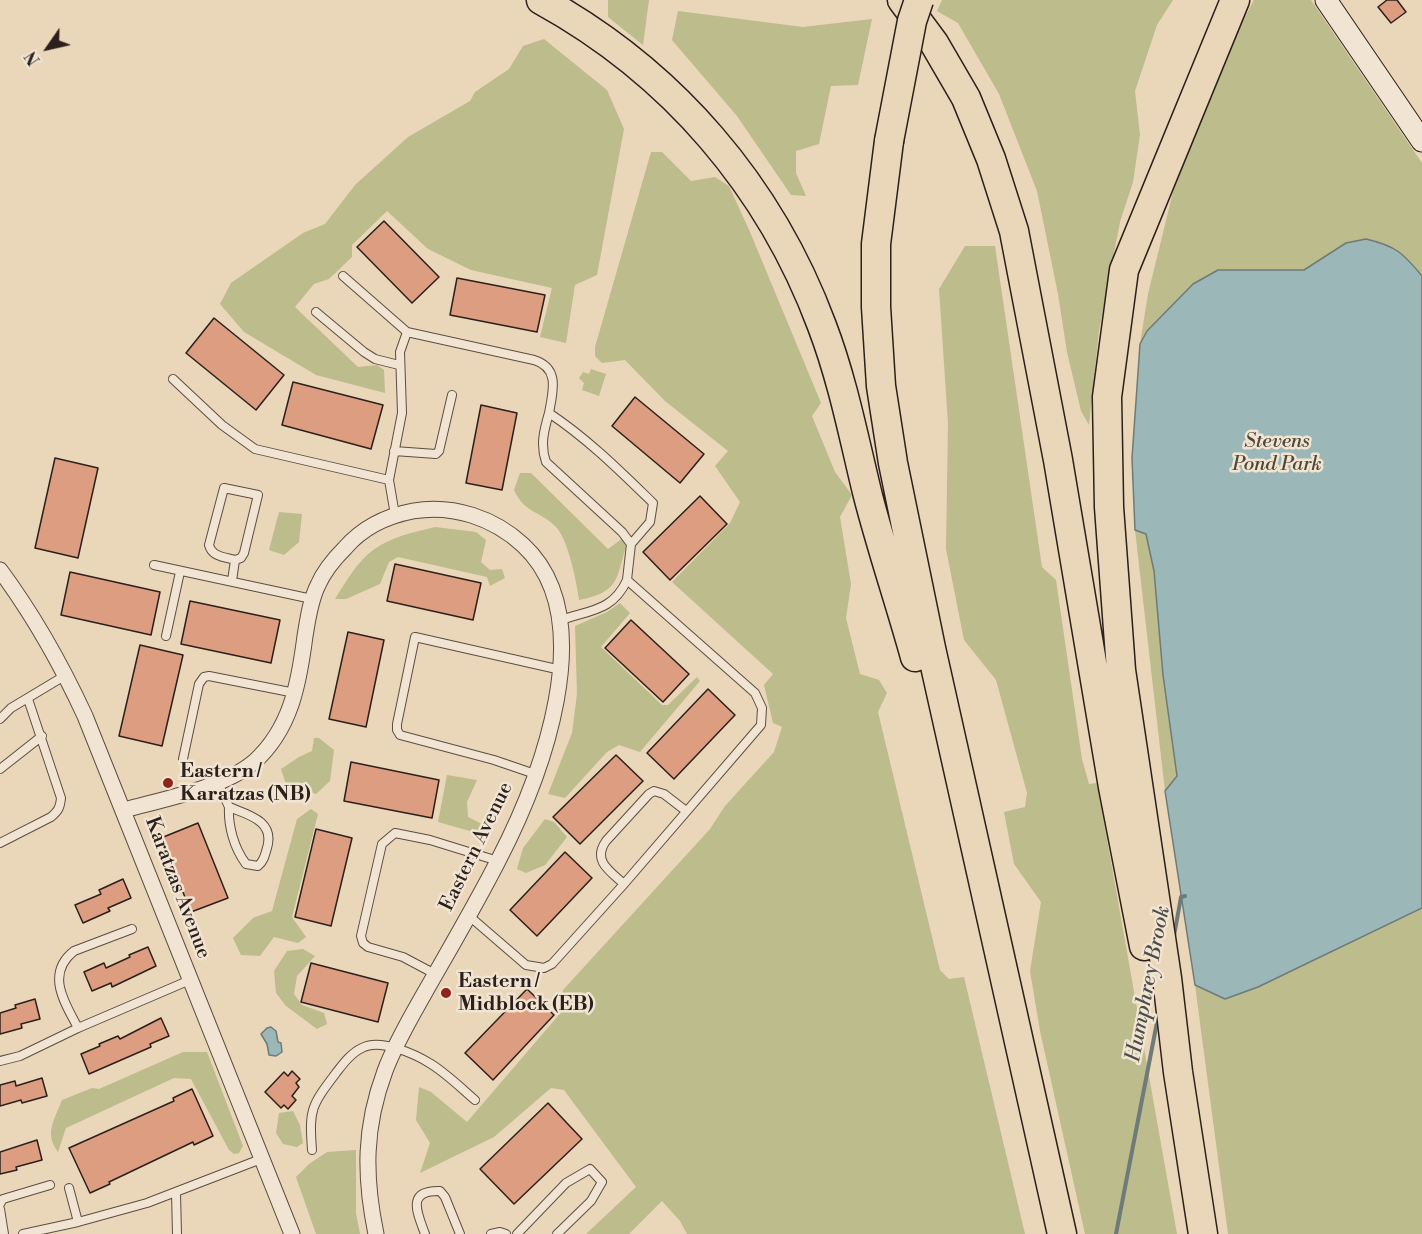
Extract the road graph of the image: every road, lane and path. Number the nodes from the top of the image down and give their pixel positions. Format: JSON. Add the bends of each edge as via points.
{"nodes":[{"id":1,"x":541,"y":0,"type":"edge"},
{"id":2,"x":902,"y":0,"type":"edge"},
{"id":3,"x":919,"y":0,"type":"edge"},
{"id":4,"x":1235,"y":0,"type":"edge"},
{"id":5,"x":1326,"y":0,"type":"edge"},
{"id":6,"x":1421,"y":136,"type":"edge"},
{"id":7,"x":344,"y":276,"type":"dead end"},
{"id":8,"x":316,"y":312,"type":"dead end"},
{"id":9,"x":407,"y":332,"type":"junction"},
{"id":10,"x":399,"y":364,"type":"junction"},
{"id":11,"x":173,"y":379,"type":"dead end"},
{"id":12,"x":452,"y":395,"type":"dead end"},
{"id":13,"x":549,"y":414,"type":"junction"},
{"id":14,"x":394,"y":451,"type":"junction"},
{"id":15,"x":389,"y":480,"type":"junction"},
{"id":16,"x":395,"y":515,"type":"junction"},
{"id":17,"x":631,"y":544,"type":"junction"},
{"id":18,"x":235,"y":560,"type":"junction"},
{"id":19,"x":154,"y":565,"type":"dead end"},
{"id":20,"x":0,"y":570,"type":"edge"},
{"id":21,"x":180,"y":572,"type":"junction"},
{"id":22,"x":627,"y":579,"type":"junction"},
{"id":23,"x":232,"y":581,"type":"junction"},
{"id":24,"x":312,"y":599,"type":"junction"},
{"id":25,"x":561,"y":620,"type":"junction"},
{"id":26,"x":166,"y":636,"type":"dead end"},
{"id":27,"x":561,"y":670,"type":"junction"},
{"id":28,"x":66,"y":675,"type":"junction"},
{"id":29,"x":296,"y":693,"type":"junction"},
{"id":30,"x":28,"y":699,"type":"junction"},
{"id":31,"x":0,"y":719,"type":"edge"},
{"id":32,"x":42,"y":736,"type":"junction"},
{"id":33,"x":183,"y":759,"type":"dead end"},
{"id":34,"x":0,"y":769,"type":"edge"},
{"id":35,"x":535,"y":774,"type":"junction"},
{"id":36,"x":218,"y":783,"type":"junction"},
{"id":37,"x":1125,"y":783,"type":"junction"},
{"id":38,"x":229,"y":807,"type":"junction"},
{"id":39,"x":124,"y":810,"type":"junction"},
{"id":40,"x":686,"y":811,"type":"junction"},
{"id":41,"x":0,"y":843,"type":"edge"},
{"id":42,"x":498,"y":861,"type":"junction"},
{"id":43,"x":624,"y":884,"type":"junction"},
{"id":44,"x":989,"y":909,"type":"junction"},
{"id":45,"x":468,"y":915,"type":"junction"},
{"id":46,"x":132,"y":929,"type":"dead end"},
{"id":47,"x":435,"y":974,"type":"junction"},
{"id":48,"x":190,"y":980,"type":"junction"},
{"id":49,"x":78,"y":1028,"type":"junction"},
{"id":50,"x":395,"y":1047,"type":"junction"},
{"id":51,"x":0,"y":1061,"type":"edge"},
{"id":52,"x":475,"y":1100,"type":"dead end"},
{"id":53,"x":312,"y":1150,"type":"dead end"},
{"id":54,"x":261,"y":1159,"type":"junction"},
{"id":55,"x":50,"y":1185,"type":"dead end"},
{"id":56,"x":69,"y":1188,"type":"dead end"},
{"id":57,"x":176,"y":1192,"type":"junction"},
{"id":58,"x":0,"y":1204,"type":"edge"},
{"id":59,"x":0,"y":1209,"type":"edge"},
{"id":60,"x":78,"y":1222,"type":"junction"},
{"id":61,"x":4,"y":1234,"type":"edge"},
{"id":62,"x":23,"y":1234,"type":"edge"},
{"id":63,"x":177,"y":1234,"type":"edge"},
{"id":64,"x":292,"y":1234,"type":"edge"},
{"id":65,"x":376,"y":1234,"type":"edge"},
{"id":66,"x":425,"y":1234,"type":"edge"},
{"id":67,"x":460,"y":1234,"type":"edge"},
{"id":68,"x":491,"y":1234,"type":"edge"},
{"id":69,"x":506,"y":1234,"type":"edge"},
{"id":70,"x":517,"y":1234,"type":"edge"},
{"id":71,"x":557,"y":1234,"type":"edge"},
{"id":72,"x":1062,"y":1234,"type":"edge"},
{"id":73,"x":1203,"y":1234,"type":"edge"}],
"edges":[{"from":1,"to":44,"type":"highway","via":[[590,29],[641,67],[687,110],[741,175],[797,266],[832,353],[868,497]]},
{"from":2,"to":37,"type":"highway","via":[[934,43],[966,98],[1014,231]]},
{"from":3,"to":44,"type":"highway","bridge":true,"via":[[889,141],[876,244],[881,386],[901,505]]},
{"from":4,"to":37,"type":"highway","via":[[1124,270],[1107,398],[1109,507]]},
{"from":5,"to":6,"type":"street"},
{"from":7,"to":9,"type":"lane"},
{"from":8,"to":10,"type":"lane","via":[[364,352]]},
{"from":9,"to":10,"type":"lane"},
{"from":9,"to":13,"type":"lane","via":[[544,363],[552,376]]},
{"from":10,"to":14,"type":"lane","via":[[402,413]]},
{"from":11,"to":15,"type":"lane","via":[[222,425],[255,449]]},
{"from":12,"to":14,"type":"lane","via":[[436,454]]},
{"from":13,"to":17,"type":"lane","via":[[543,435],[546,462]]},
{"from":13,"to":17,"type":"lane","via":[[577,432],[653,503],[650,522]]},
{"from":14,"to":15,"type":"lane"},
{"from":15,"to":16,"type":"lane"},
{"from":16,"to":24,"type":"street","name":"Eastern Avenue","via":[[354,537],[325,573]]},
{"from":16,"to":25,"type":"street","name":"Eastern Avenue","via":[[425,509],[457,510],[510,534],[544,570]]},
{"from":17,"to":22,"type":"lane"},
{"from":18,"to":18,"type":"lane","via":[[214,554],[209,545],[224,488],[258,495],[244,553]]},
{"from":18,"to":23,"type":"lane"},
{"from":19,"to":21,"type":"lane"},
{"from":20,"to":28,"type":"street","name":"Karatzas Avenue"},
{"from":21,"to":23,"type":"lane"},
{"from":21,"to":26,"type":"lane"},
{"from":22,"to":25,"type":"lane","via":[[616,599],[608,604]]},
{"from":22,"to":40,"type":"lane","via":[[754,693],[762,708],[761,725]]},
{"from":23,"to":24,"type":"lane"},
{"from":24,"to":29,"type":"street","name":"Eastern Avenue"},
{"from":25,"to":27,"type":"street","name":"Eastern Avenue"},
{"from":27,"to":35,"type":"street","name":"Eastern Avenue"},
{"from":27,"to":35,"type":"lane","via":[[415,637],[397,724],[400,735]]},
{"from":28,"to":30,"type":"lane"},
{"from":28,"to":39,"type":"street","name":"Karatzas Avenue"},
{"from":29,"to":33,"type":"lane","via":[[204,677],[199,684]]},
{"from":29,"to":36,"type":"street","name":"Eastern Avenue","via":[[284,725],[265,751],[241,771]]},
{"from":30,"to":31,"type":"lane"},
{"from":30,"to":32,"type":"lane"},
{"from":32,"to":34,"type":"lane"},
{"from":32,"to":41,"type":"lane","via":[[61,798],[58,812]]},
{"from":35,"to":42,"type":"street","name":"Eastern Avenue"},
{"from":36,"to":38,"type":"lane"},
{"from":36,"to":39,"type":"street","name":"Eastern Avenue"},
{"from":37,"to":73,"type":"highway","via":[[1158,1020],[1178,1072]]},
{"from":38,"to":38,"type":"lane","via":[[264,823],[268,843],[258,866],[246,864],[242,858],[230,829]]},
{"from":39,"to":48,"type":"street","name":"Karatzas Avenue"},
{"from":40,"to":43,"type":"lane"},
{"from":40,"to":43,"type":"lane","via":[[654,791],[606,841],[600,858]]},
{"from":42,"to":45,"type":"street","name":"Eastern Avenue"},
{"from":42,"to":47,"type":"lane","via":[[395,833],[382,844],[361,936],[363,943],[411,960]]},
{"from":43,"to":45,"type":"lane","via":[[552,964],[544,968],[526,964]]},
{"from":44,"to":72,"type":"highway"},
{"from":45,"to":47,"type":"street","name":"Eastern Avenue"},
{"from":46,"to":49,"type":"lane","via":[[74,951],[62,966],[61,995]]},
{"from":47,"to":50,"type":"street","name":"Eastern Avenue"},
{"from":48,"to":49,"type":"lane"},
{"from":48,"to":54,"type":"street","name":"Karatzas Avenue"},
{"from":49,"to":51,"type":"lane","via":[[20,1056]]},
{"from":50,"to":52,"type":"lane","via":[[432,1065]]},
{"from":50,"to":53,"type":"lane","via":[[373,1044],[345,1061],[312,1108]]},
{"from":50,"to":65,"type":"street","name":"Eastern Avenue","via":[[377,1096],[368,1142],[368,1187]]},
{"from":54,"to":57,"type":"lane"},
{"from":54,"to":64,"type":"street","name":"Karatzas Avenue"},
{"from":55,"to":58,"type":"lane","via":[[3,1198]]},
{"from":56,"to":60,"type":"lane"},
{"from":57,"to":60,"type":"lane"},
{"from":57,"to":63,"type":"lane"},
{"from":59,"to":61,"type":"lane"},
{"from":60,"to":62,"type":"lane"},
{"from":66,"to":67,"type":"lane","via":[[415,1206],[421,1196],[432,1191],[440,1191],[445,1197]]},
{"from":68,"to":69,"type":"lane"},
{"from":70,"to":71,"type":"lane","via":[[566,1182],[590,1168],[602,1182],[591,1201]]}]}
